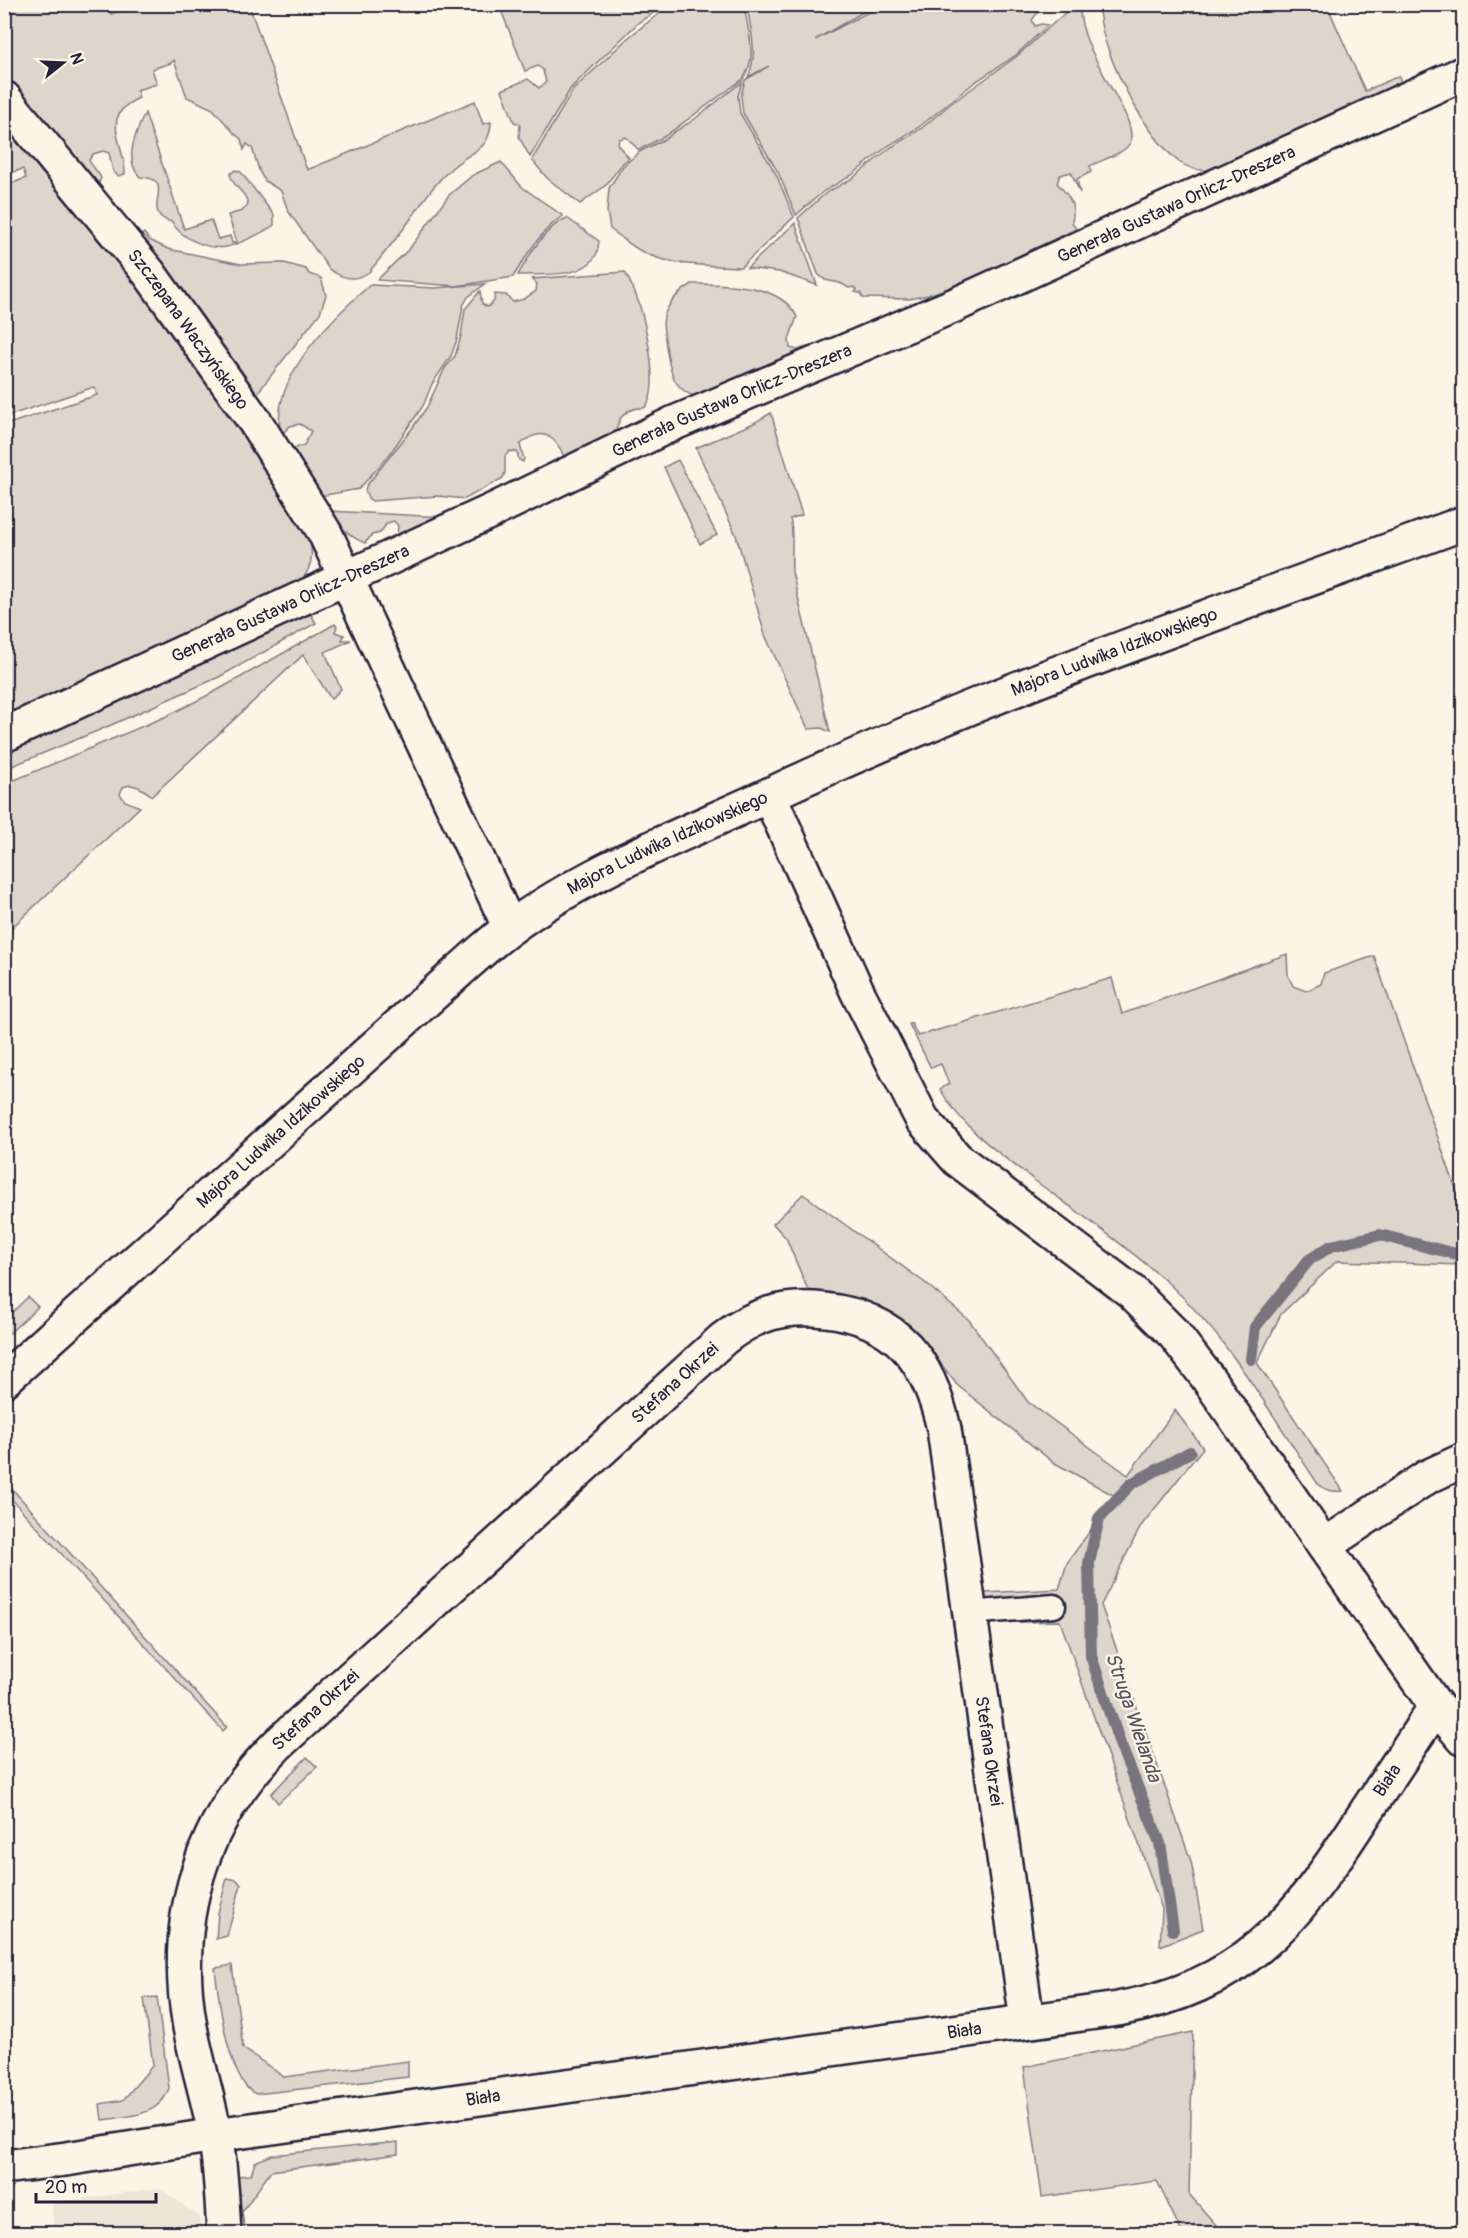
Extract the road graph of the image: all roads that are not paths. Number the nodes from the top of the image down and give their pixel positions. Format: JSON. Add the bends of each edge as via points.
{"nodes":[{"id":1,"x":1464,"y":73,"type":"edge"},
{"id":2,"x":4,"y":98,"type":"edge"},
{"id":3,"x":1464,"y":523,"type":"edge"},
{"id":4,"x":347,"y":577,"type":"junction"},
{"id":5,"x":4,"y":735,"type":"edge"},
{"id":6,"x":769,"y":795,"type":"junction"},
{"id":7,"x":510,"y":928,"type":"junction"},
{"id":8,"x":4,"y":1380,"type":"edge"},
{"id":9,"x":1464,"y":1460,"type":"edge"},
{"id":10,"x":1324,"y":1546,"type":"junction"},
{"id":11,"x":1054,"y":1606,"type":"dead end"},
{"id":12,"x":969,"y":1613,"type":"junction"},
{"id":13,"x":1436,"y":1706,"type":"junction"},
{"id":14,"x":1464,"y":1739,"type":"edge"},
{"id":15,"x":1027,"y":2021,"type":"junction"},
{"id":16,"x":215,"y":2135,"type":"junction"},
{"id":17,"x":4,"y":2167,"type":"edge"},
{"id":18,"x":224,"y":2234,"type":"edge"}],
"edges":[{"from":1,"to":4,"type":"street","name":"Generała Gustawa Orlicz-Dreszera","via":[[955,305],[672,424]]},
{"from":2,"to":4,"type":"street","name":"Szczepana Waczyńskiego","via":[[149,273],[256,423],[325,533]]},
{"from":3,"to":6,"type":"street","name":"Majora Ludwika Idzikowskiego","via":[[1052,675]]},
{"from":4,"to":5,"type":"street","name":"Generała Gustawa Orlicz-Dreszera"},
{"from":4,"to":7,"type":"street","name":"Szczepana Waczyńskiego"},
{"from":6,"to":7,"type":"street","name":"Majora Ludwika Idzikowskiego","via":[[606,871]]},
{"from":6,"to":10,"type":"street","via":[[858,993],[910,1100],[928,1127],[957,1159],[1123,1285],[1159,1317],[1207,1377]]},
{"from":7,"to":8,"type":"street","name":"Majora Ludwika Idzikowskiego"},
{"from":9,"to":10,"type":"street","via":[[1426,1477]]},
{"from":10,"to":13,"type":"street"},
{"from":11,"to":12,"type":"lane"},
{"from":12,"to":15,"type":"street","name":"Stefana Okrzei"},
{"from":12,"to":16,"type":"street","name":"Stefana Okrzei","via":[[942,1415],[929,1380],[911,1352],[872,1321],[829,1310],[780,1309],[740,1326],[653,1400],[278,1744],[256,1767],[220,1818],[201,1860],[189,1901],[184,1949],[190,2027]]},
{"from":13,"to":14,"type":"street"},
{"from":13,"to":15,"type":"street","name":"Biała","via":[[1323,1877],[1283,1925],[1245,1958],[1219,1975],[1170,1996],[1118,2009]]},
{"from":15,"to":16,"type":"street","name":"Biała"},
{"from":16,"to":17,"type":"street","name":"Biała"},
{"from":16,"to":18,"type":"street","name":"Stefana Okrzei"}]}
